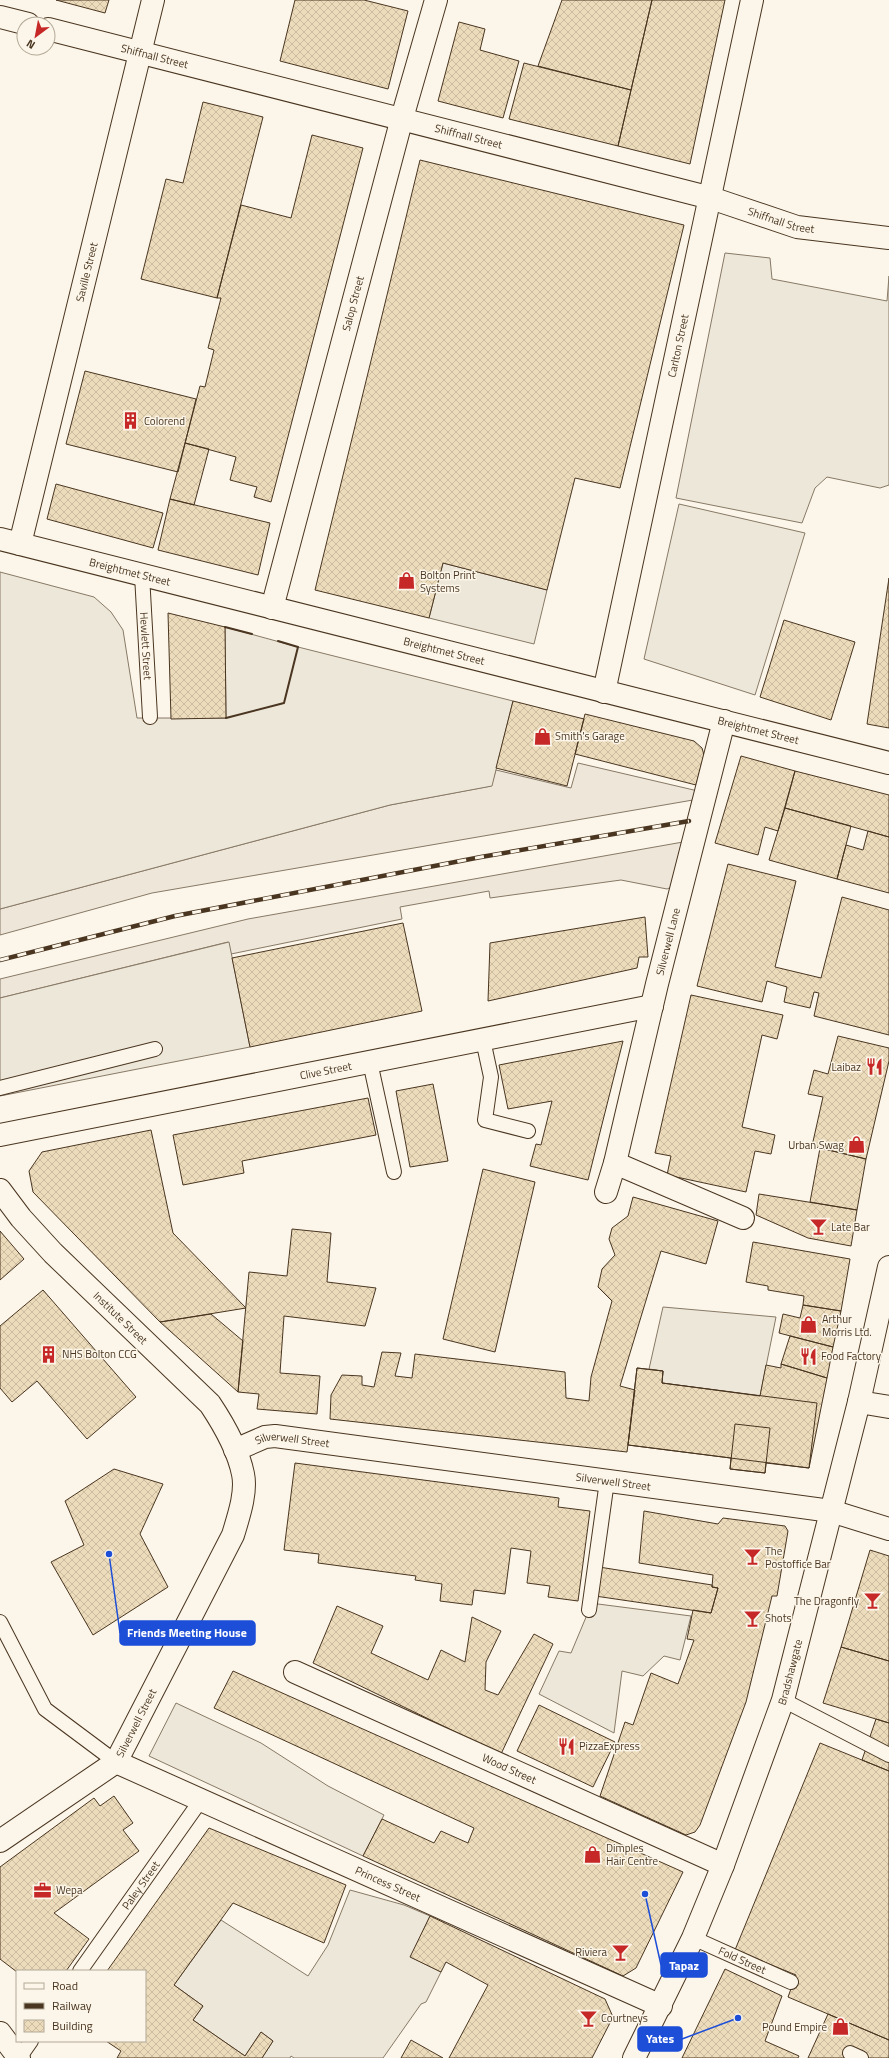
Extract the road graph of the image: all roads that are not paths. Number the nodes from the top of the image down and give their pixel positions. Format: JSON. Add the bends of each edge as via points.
{"nodes":[{"id":1,"x":153,"y":0,"type":"edge"},
{"id":2,"x":436,"y":0,"type":"edge"},
{"id":3,"x":752,"y":0,"type":"edge"},
{"id":4,"x":0,"y":17,"type":"edge"},
{"id":5,"x":16,"y":21,"type":"edge"},
{"id":6,"x":56,"y":31,"type":"edge"},
{"id":7,"x":138,"y":53,"type":"junction"},
{"id":8,"x":402,"y":118,"type":"junction"},
{"id":9,"x":711,"y":198,"type":"junction"},
{"id":10,"x":889,"y":238,"type":"edge"},
{"id":11,"x":10,"y":541,"type":"edge"},
{"id":12,"x":142,"y":575,"type":"junction"},
{"id":13,"x":272,"y":608,"type":"junction"},
{"id":14,"x":604,"y":692,"type":"junction"},
{"id":15,"x":150,"y":717,"type":"dead end"},
{"id":16,"x":724,"y":721,"type":"junction"},
{"id":17,"x":889,"y":763,"type":"edge"},
{"id":18,"x":652,"y":1006,"type":"junction"},
{"id":19,"x":483,"y":1040,"type":"junction"},
{"id":20,"x":155,"y":1049,"type":"dead end"},
{"id":21,"x":370,"y":1062,"type":"junction"},
{"id":22,"x":0,"y":1088,"type":"edge"},
{"id":23,"x":528,"y":1131,"type":"dead end"},
{"id":24,"x":0,"y":1134,"type":"edge"},
{"id":25,"x":615,"y":1162,"type":"junction"},
{"id":26,"x":394,"y":1172,"type":"dead end"},
{"id":27,"x":0,"y":1190,"type":"edge"},
{"id":28,"x":606,"y":1192,"type":"dead end"},
{"id":29,"x":743,"y":1218,"type":"dead end"},
{"id":30,"x":889,"y":1268,"type":"edge"},
{"id":31,"x":859,"y":1402,"type":"junction"},
{"id":32,"x":889,"y":1407,"type":"edge"},
{"id":33,"x":235,"y":1450,"type":"junction"},
{"id":34,"x":607,"y":1481,"type":"junction"},
{"id":35,"x":831,"y":1511,"type":"junction"},
{"id":36,"x":889,"y":1529,"type":"edge"},
{"id":37,"x":589,"y":1610,"type":"dead end"},
{"id":38,"x":0,"y":1622,"type":"edge"},
{"id":39,"x":295,"y":1672,"type":"dead end"},
{"id":40,"x":783,"y":1700,"type":"junction"},
{"id":41,"x":889,"y":1754,"type":"edge"},
{"id":42,"x":116,"y":1762,"type":"junction"},
{"id":43,"x":201,"y":1800,"type":"junction"},
{"id":44,"x":0,"y":1841,"type":"edge"},
{"id":45,"x":723,"y":1864,"type":"junction"},
{"id":46,"x":693,"y":1938,"type":"junction"},
{"id":47,"x":81,"y":1970,"type":"edge"},
{"id":48,"x":791,"y":1982,"type":"dead end"},
{"id":49,"x":661,"y":2006,"type":"junction"},
{"id":50,"x":1,"y":2036,"type":"edge"},
{"id":51,"x":30,"y":2042,"type":"edge"},
{"id":52,"x":19,"y":2058,"type":"edge"},
{"id":53,"x":634,"y":2058,"type":"edge"}],
"edges":[{"from":1,"to":7,"type":"street","name":"Saville Street"},
{"from":2,"to":8,"type":"street","name":"Salop Street"},
{"from":3,"to":9,"type":"street","name":"Carlton Street"},
{"from":4,"to":5,"type":"street"},
{"from":6,"to":7,"type":"street","name":"Shiffnall Street"},
{"from":7,"to":8,"type":"street","name":"Shiffnall Street"},
{"from":7,"to":11,"type":"street","name":"Saville Street"},
{"from":8,"to":9,"type":"street","name":"Shiffnall Street"},
{"from":8,"to":13,"type":"street","name":"Salop Street"},
{"from":9,"to":10,"type":"street","name":"Shiffnall Street","via":[[797,227]]},
{"from":9,"to":14,"type":"street","name":"Carlton Street"},
{"from":11,"to":12,"type":"street","name":"Breightmet Street"},
{"from":12,"to":13,"type":"street","name":"Breightmet Street"},
{"from":12,"to":15,"type":"lane","name":"Hewlett Street"},
{"from":13,"to":14,"type":"street","name":"Breightmet Street"},
{"from":14,"to":16,"type":"street","name":"Breightmet Street"},
{"from":16,"to":17,"type":"street","name":"Breightmet Street"},
{"from":16,"to":18,"type":"street","name":"Silverwell Lane"},
{"from":18,"to":19,"type":"street","name":"Clive Street"},
{"from":18,"to":25,"type":"street","name":"Silverwell Lane"},
{"from":19,"to":21,"type":"street","name":"Clive Street"},
{"from":19,"to":23,"type":"lane","via":[[491,1077],[485,1120]]},
{"from":20,"to":22,"type":"lane"},
{"from":21,"to":24,"type":"street","name":"Clive Street"},
{"from":21,"to":26,"type":"lane"},
{"from":25,"to":28,"type":"street","name":"Silverwell Lane"},
{"from":25,"to":29,"type":"street"},
{"from":27,"to":33,"type":"street","name":"Institute Street","via":[[53,1253],[210,1404],[225,1426]]},
{"from":30,"to":31,"type":"street","name":"Bradshawgate"},
{"from":31,"to":32,"type":"street"},
{"from":31,"to":35,"type":"street","name":"Bradshawgate"},
{"from":33,"to":34,"type":"street","name":"Silverwell Street","via":[[275,1436]]},
{"from":33,"to":42,"type":"street","name":"Silverwell Street","via":[[244,1475],[242,1505],[233,1536]]},
{"from":34,"to":35,"type":"street","name":"Silverwell Street"},
{"from":34,"to":37,"type":"lane"},
{"from":35,"to":36,"type":"street","name":"Silverwell Street"},
{"from":35,"to":40,"type":"street","name":"Bradshawgate"},
{"from":38,"to":42,"type":"lane","via":[[45,1709]]},
{"from":39,"to":45,"type":"street","name":"Wood Street"},
{"from":40,"to":41,"type":"lane"},
{"from":40,"to":45,"type":"street","name":"Bradshawgate"},
{"from":42,"to":43,"type":"street","name":"Princess Street"},
{"from":42,"to":44,"type":"street","name":"Silverwell Street"},
{"from":43,"to":47,"type":"lane","name":"Paley Street"},
{"from":43,"to":49,"type":"street","name":"Princess Street"},
{"from":45,"to":46,"type":"street","name":"Bradshawgate"},
{"from":46,"to":48,"type":"lane","name":"Fold Street"},
{"from":46,"to":49,"type":"street","name":"Bradshawgate"},
{"from":49,"to":53,"type":"street","name":"Bradshawgate"},
{"from":50,"to":52,"type":"street"},
{"from":51,"to":52,"type":"lane"}]}
